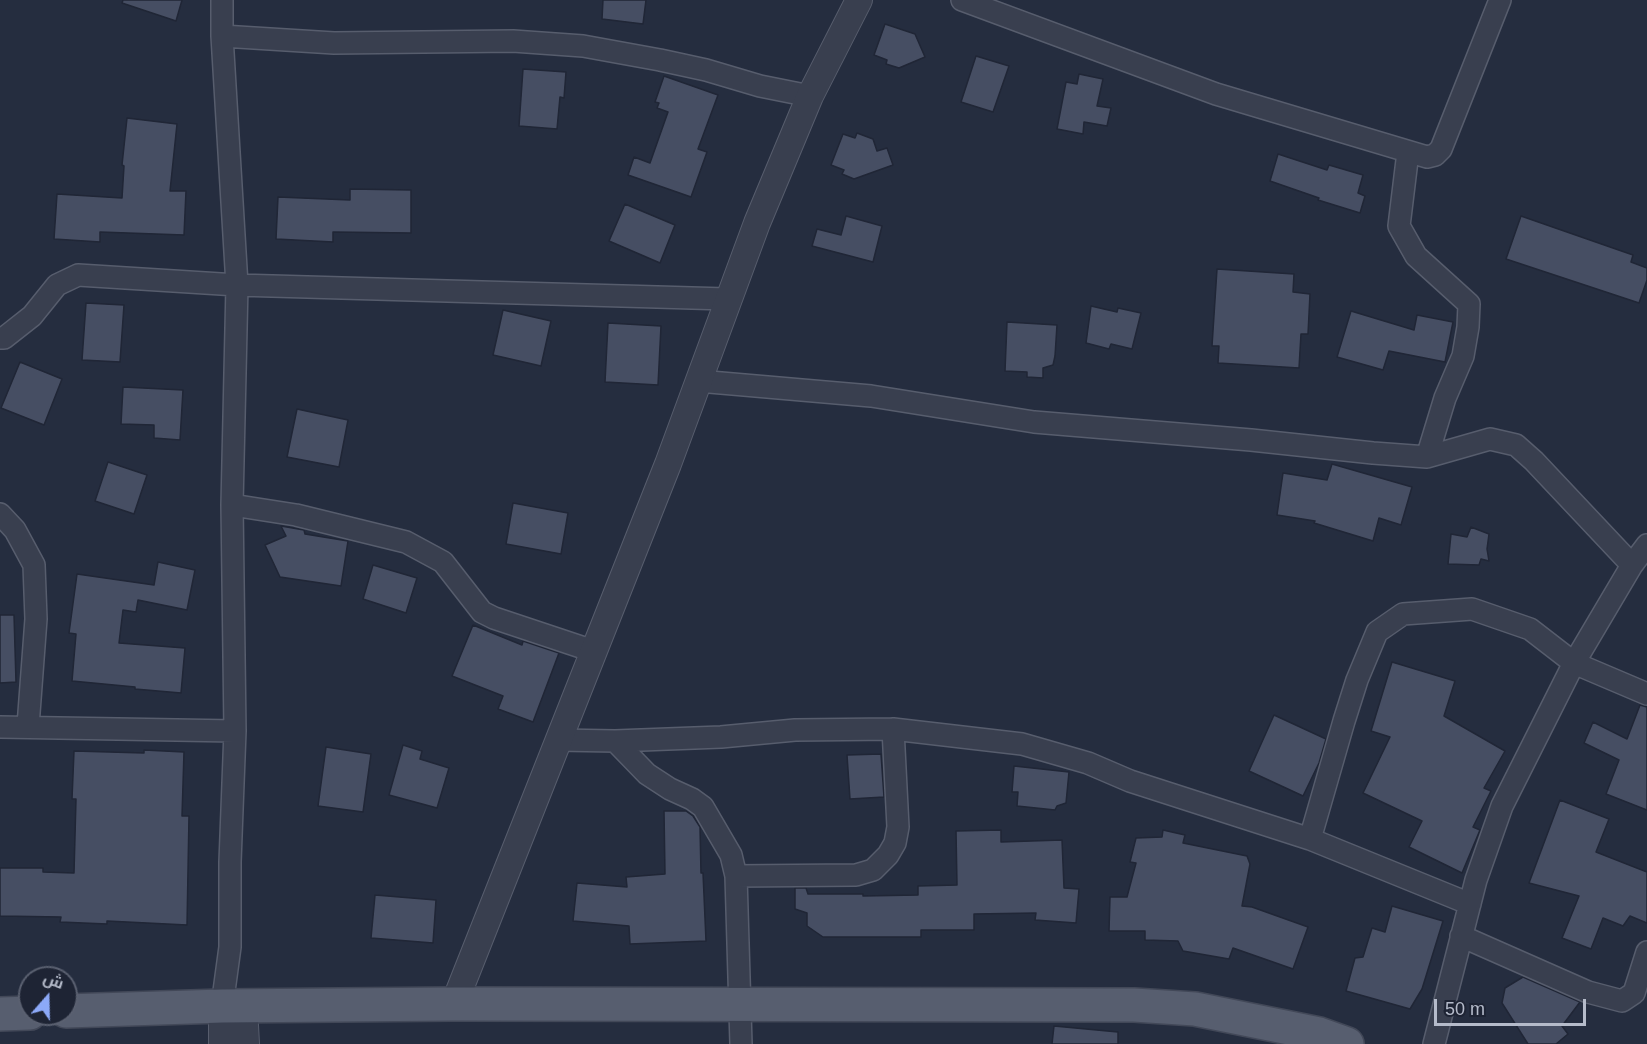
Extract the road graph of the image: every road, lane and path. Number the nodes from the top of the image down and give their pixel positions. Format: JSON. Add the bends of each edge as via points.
{"nodes":[{"id":1,"x":222,"y":0,"type":"edge"},
{"id":2,"x":859,"y":0,"type":"edge"},
{"id":3,"x":962,"y":0,"type":"edge"},
{"id":4,"x":1500,"y":0,"type":"edge"},
{"id":5,"x":222,"y":36,"type":"junction"},
{"id":6,"x":810,"y":96,"type":"junction"},
{"id":7,"x":1408,"y":152,"type":"junction"},
{"id":8,"x":237,"y":285,"type":"junction"},
{"id":9,"x":728,"y":299,"type":"junction"},
{"id":10,"x":0,"y":338,"type":"edge"},
{"id":11,"x":698,"y":381,"type":"junction"},
{"id":12,"x":1427,"y":457,"type":"junction"},
{"id":13,"x":232,"y":505,"type":"junction"},
{"id":14,"x":0,"y":514,"type":"edge"},
{"id":15,"x":1647,"y":545,"type":"edge"},
{"id":16,"x":1632,"y":565,"type":"junction"},
{"id":17,"x":593,"y":651,"type":"junction"},
{"id":18,"x":1574,"y":663,"type":"junction"},
{"id":19,"x":1647,"y":694,"type":"edge"},
{"id":20,"x":28,"y":726,"type":"junction"},
{"id":21,"x":0,"y":727,"type":"edge"},
{"id":22,"x":893,"y":729,"type":"junction"},
{"id":23,"x":235,"y":731,"type":"junction"},
{"id":24,"x":558,"y":740,"type":"junction"},
{"id":25,"x":615,"y":741,"type":"junction"},
{"id":26,"x":1310,"y":839,"type":"junction"},
{"id":27,"x":736,"y":876,"type":"junction"},
{"id":28,"x":1470,"y":904,"type":"junction"},
{"id":29,"x":1461,"y":936,"type":"junction"},
{"id":30,"x":1647,"y":952,"type":"edge"},
{"id":31,"x":454,"y":1004,"type":"junction"},
{"id":32,"x":741,"y":1005,"type":"junction"},
{"id":33,"x":233,"y":1006,"type":"junction"},
{"id":34,"x":78,"y":1011,"type":"edge"},
{"id":35,"x":18,"y":1013,"type":"edge"},
{"id":36,"x":0,"y":1014,"type":"edge"},
{"id":37,"x":222,"y":1044,"type":"edge"},
{"id":38,"x":246,"y":1044,"type":"edge"},
{"id":39,"x":741,"y":1044,"type":"edge"},
{"id":40,"x":1347,"y":1044,"type":"edge"},
{"id":41,"x":1434,"y":1044,"type":"edge"}],
"edges":[{"from":1,"to":5,"type":"street"},
{"from":2,"to":6,"type":"street"},
{"from":3,"to":7,"type":"street","via":[[1216,94]]},
{"from":4,"to":7,"type":"street","via":[[1441,149],[1427,157]]},
{"from":5,"to":6,"type":"street","via":[[334,44],[513,41],[583,46],[706,70],[760,87]]},
{"from":5,"to":8,"type":"street"},
{"from":6,"to":9,"type":"street"},
{"from":7,"to":12,"type":"street","via":[[1399,226],[1416,256],[1469,304],[1463,356]]},
{"from":8,"to":9,"type":"street"},
{"from":8,"to":10,"type":"street","via":[[78,275],[57,285],[32,316]]},
{"from":8,"to":13,"type":"street"},
{"from":9,"to":11,"type":"street"},
{"from":11,"to":12,"type":"street","via":[[871,396],[1034,422]]},
{"from":11,"to":17,"type":"street"},
{"from":12,"to":16,"type":"street","via":[[1490,439],[1516,446]]},
{"from":13,"to":17,"type":"street","via":[[296,515],[406,542],[443,562],[482,612]]},
{"from":13,"to":23,"type":"street"},
{"from":14,"to":20,"type":"street","via":[[15,530],[34,565],[36,619]]},
{"from":15,"to":16,"type":"street"},
{"from":16,"to":18,"type":"street"},
{"from":17,"to":24,"type":"street"},
{"from":18,"to":19,"type":"street"},
{"from":18,"to":26,"type":"street","via":[[1530,628],[1472,609],[1403,614],[1377,632],[1357,680]]},
{"from":18,"to":28,"type":"street","via":[[1502,807]]},
{"from":20,"to":21,"type":"street"},
{"from":20,"to":23,"type":"street"},
{"from":22,"to":25,"type":"street","via":[[795,730]]},
{"from":22,"to":26,"type":"street","via":[[1022,744],[1055,752],[1130,781]]},
{"from":22,"to":27,"type":"street","via":[[898,827],[895,843],[873,870],[856,875]]},
{"from":23,"to":33,"type":"street","via":[[230,862]]},
{"from":24,"to":25,"type":"street"},
{"from":24,"to":31,"type":"street"},
{"from":25,"to":27,"type":"street","via":[[647,774],[703,807],[726,844]]},
{"from":26,"to":28,"type":"street"},
{"from":27,"to":32,"type":"street"},
{"from":28,"to":29,"type":"street"},
{"from":29,"to":30,"type":"street","via":[[1588,992],[1622,1001],[1634,993]]},
{"from":29,"to":41,"type":"street"},
{"from":31,"to":32,"type":"main road"},
{"from":31,"to":33,"type":"main road"},
{"from":32,"to":39,"type":"street"},
{"from":32,"to":40,"type":"main road","via":[[1134,1005],[1195,1009],[1319,1034]]},
{"from":33,"to":34,"type":"main road"},
{"from":33,"to":37,"type":"street"},
{"from":33,"to":38,"type":"street"},
{"from":35,"to":36,"type":"main road"}]}
